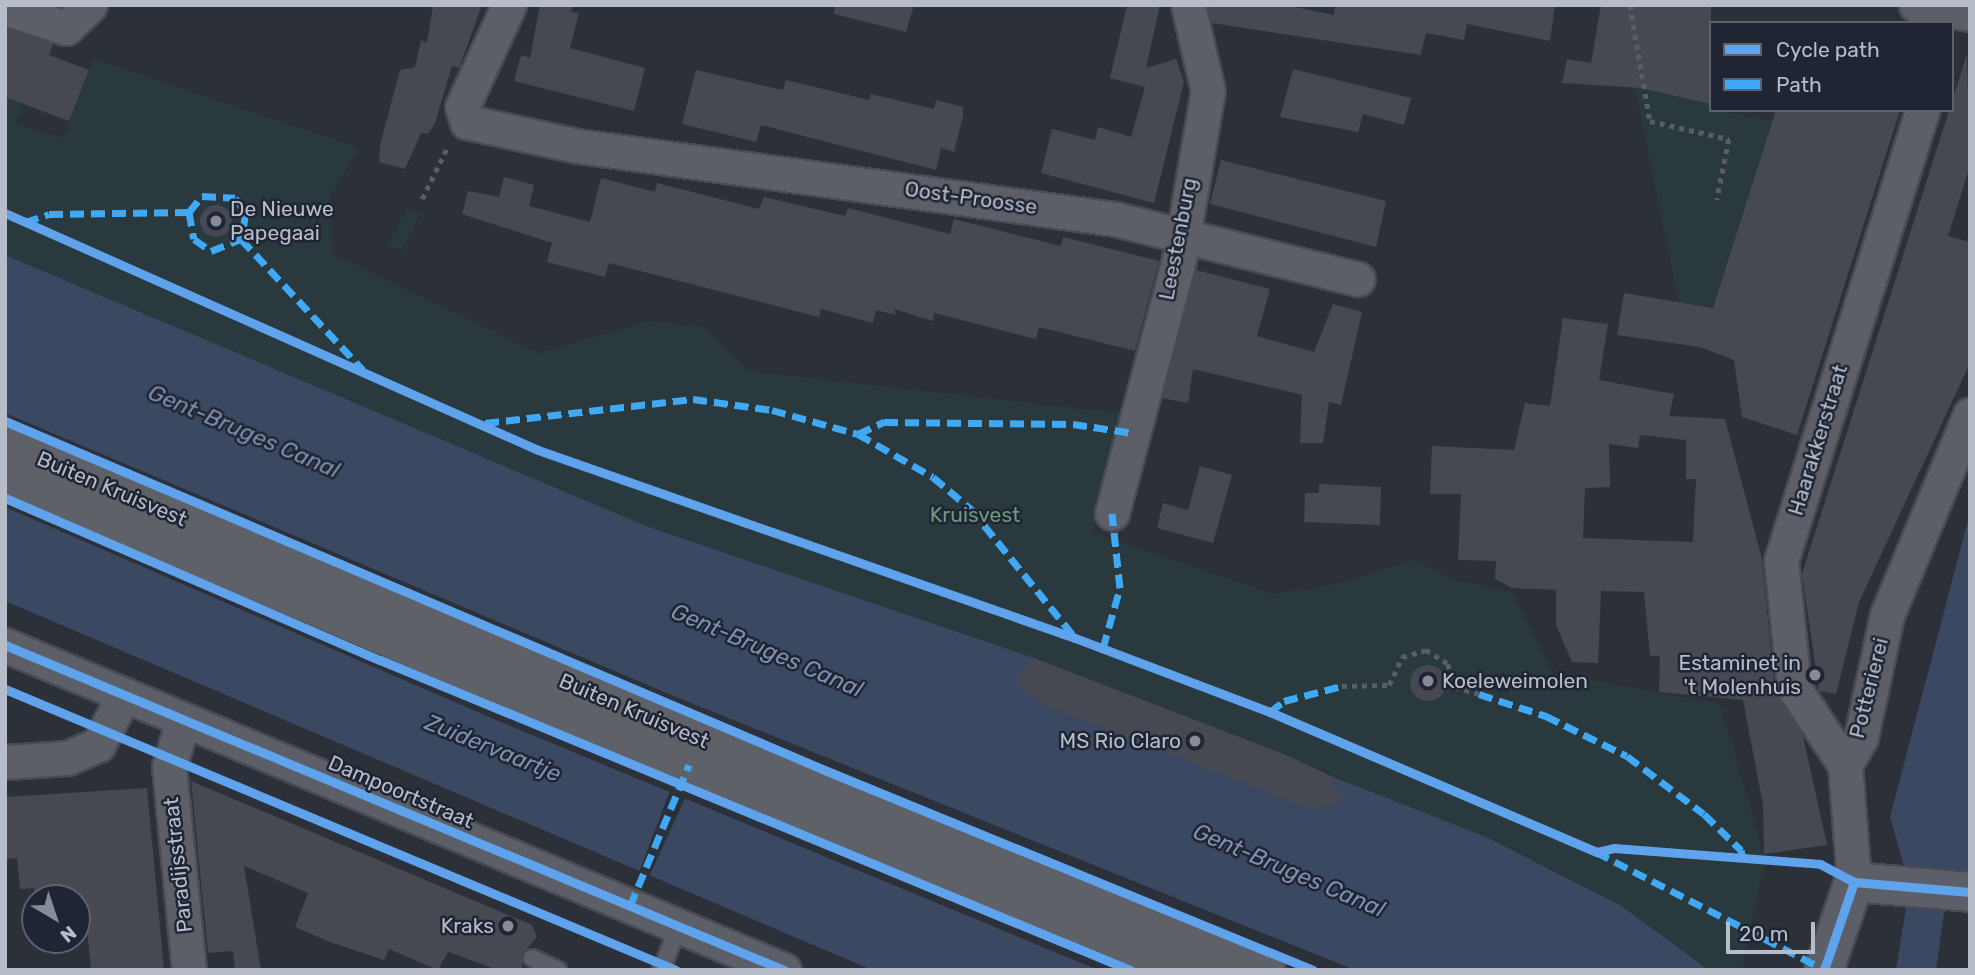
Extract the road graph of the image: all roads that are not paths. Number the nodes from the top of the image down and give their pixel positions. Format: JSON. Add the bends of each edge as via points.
{"nodes":[{"id":1,"x":90,"y":5,"type":"edge"},
{"id":2,"x":509,"y":5,"type":"edge"},
{"id":3,"x":1188,"y":5,"type":"edge"},
{"id":4,"x":1916,"y":5,"type":"edge"},
{"id":5,"x":5,"y":8,"type":"edge"},
{"id":6,"x":1959,"y":16,"type":"edge"},
{"id":7,"x":1921,"y":112,"type":"edge"},
{"id":8,"x":1179,"y":231,"type":"junction"},
{"id":9,"x":1358,"y":279,"type":"dead end"},
{"id":10,"x":1970,"y":415,"type":"edge"},
{"id":11,"x":5,"y":443,"type":"edge"},
{"id":12,"x":5,"y":474,"type":"edge"},
{"id":13,"x":1112,"y":513,"type":"dead end"},
{"id":14,"x":5,"y":645,"type":"edge"},
{"id":15,"x":124,"y":695,"type":"junction"},
{"id":16,"x":184,"y":720,"type":"junction"},
{"id":17,"x":5,"y":762,"type":"edge"},
{"id":18,"x":1844,"y":765,"type":"junction"},
{"id":19,"x":1854,"y":882,"type":"junction"},
{"id":20,"x":1964,"y":892,"type":"edge"},
{"id":21,"x":679,"y":926,"type":"junction"},
{"id":22,"x":532,"y":958,"type":"dead end"},
{"id":23,"x":189,"y":970,"type":"edge"},
{"id":24,"x":558,"y":970,"type":"edge"},
{"id":25,"x":661,"y":970,"type":"edge"},
{"id":26,"x":784,"y":970,"type":"edge"},
{"id":27,"x":1189,"y":970,"type":"edge"},
{"id":28,"x":1266,"y":970,"type":"edge"},
{"id":29,"x":1824,"y":970,"type":"edge"}],
"edges":[{"from":1,"to":5,"type":"street","via":[[78,21],[58,28]]},
{"from":2,"to":8,"type":"street","name":"Oost-Proosse","via":[[462,117],[578,146]]},
{"from":3,"to":8,"type":"street","name":"Leestenburg","via":[[1208,91]]},
{"from":4,"to":6,"type":"street"},
{"from":7,"to":18,"type":"street","name":"Haarakkerstraat","via":[[1781,561],[1794,688]]},
{"from":8,"to":9,"type":"street","name":"Oost-Proosse"},
{"from":8,"to":13,"type":"street","name":"Leestenburg","via":[[1179,261]]},
{"from":10,"to":18,"type":"street","name":"Potterierei","via":[[1887,615],[1861,737]]},
{"from":11,"to":28,"type":"main road","name":"Buiten Kruisvest","via":[[817,789]]},
{"from":12,"to":27,"type":"main road","name":"Buiten Kruisvest","via":[[793,810]]},
{"from":14,"to":15,"type":"street","name":"Dampoortstraat"},
{"from":15,"to":16,"type":"street","name":"Dampoortstraat"},
{"from":15,"to":17,"type":"street","via":[[97,745],[67,758]]},
{"from":16,"to":21,"type":"street","name":"Dampoortstraat"},
{"from":16,"to":23,"type":"street","name":"Paradijsstraat","via":[[169,767]]},
{"from":18,"to":19,"type":"street","name":"Potterierei"},
{"from":19,"to":20,"type":"street"},
{"from":19,"to":29,"type":"street","name":"Potterierei"},
{"from":21,"to":25,"type":"lane"},
{"from":21,"to":26,"type":"street","name":"Dampoortstraat"},
{"from":22,"to":24,"type":"lane"}]}
